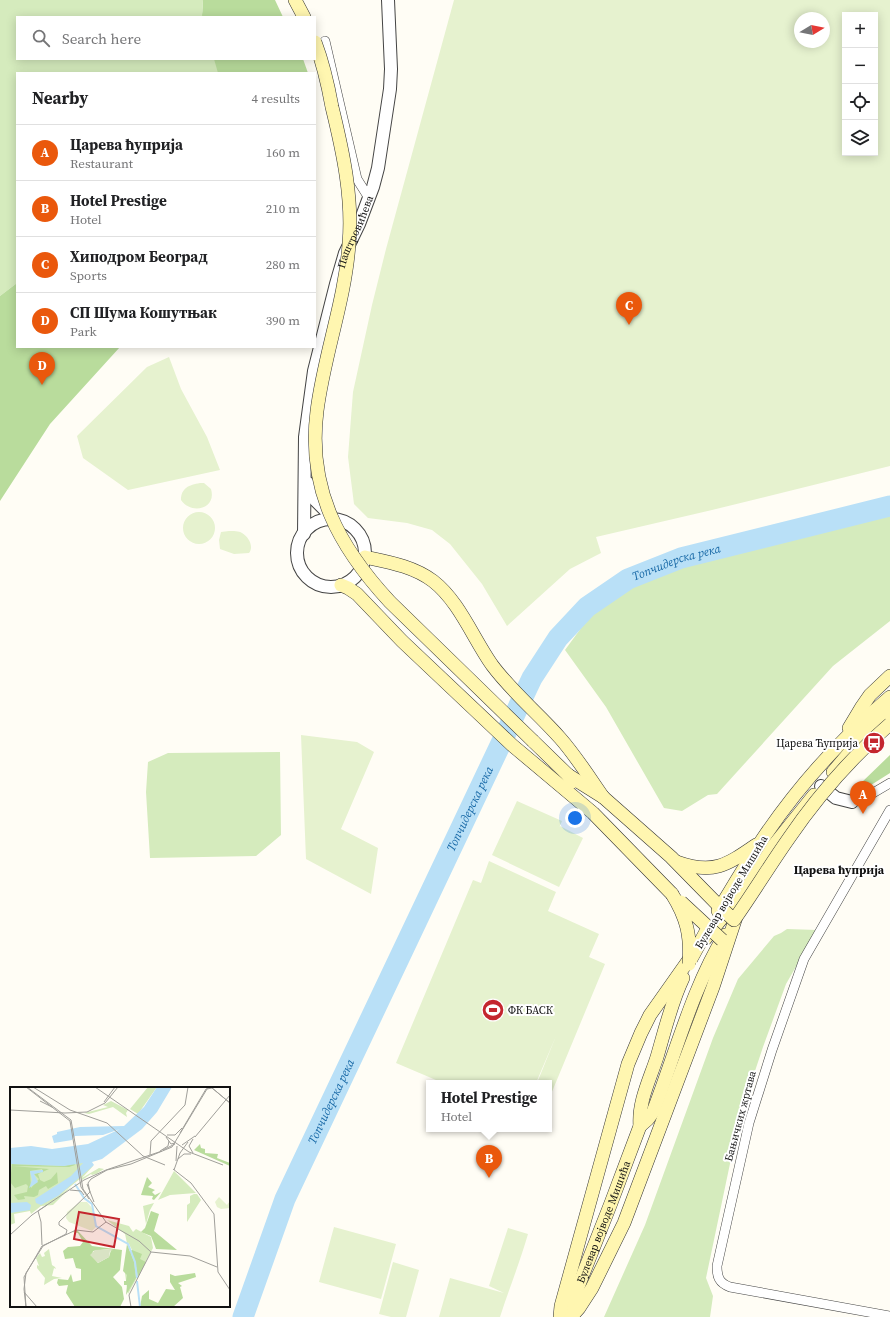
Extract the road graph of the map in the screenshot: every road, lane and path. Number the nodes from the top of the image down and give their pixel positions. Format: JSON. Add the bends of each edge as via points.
{"nodes":[{"id":1,"x":295,"y":0,"type":"edge"},
{"id":2,"x":388,"y":0,"type":"edge"},
{"id":3,"x":303,"y":16,"type":"edge"},
{"id":4,"x":320,"y":42,"type":"edge"},
{"id":5,"x":369,"y":198,"type":"junction"},
{"id":6,"x":304,"y":462,"type":"junction"},
{"id":7,"x":335,"y":520,"type":"junction"},
{"id":8,"x":304,"y":534,"type":"junction"},
{"id":9,"x":365,"y":557,"type":"junction"},
{"id":10,"x":341,"y":585,"type":"junction"},
{"id":11,"x":890,"y":676,"type":"edge"},
{"id":12,"x":890,"y":697,"type":"edge"},
{"id":13,"x":890,"y":711,"type":"edge"},
{"id":14,"x":890,"y":724,"type":"edge"},
{"id":15,"x":841,"y":742,"type":"junction"},
{"id":16,"x":833,"y":772,"type":"joint"},
{"id":17,"x":568,"y":775,"type":"junction"},
{"id":18,"x":890,"y":782,"type":"edge"},
{"id":19,"x":821,"y":786,"type":"junction"},
{"id":20,"x":603,"y":796,"type":"junction"},
{"id":21,"x":852,"y":802,"type":"joint"},
{"id":22,"x":890,"y":810,"type":"edge"},
{"id":23,"x":593,"y":814,"type":"junction"},
{"id":24,"x":761,"y":841,"type":"junction"},
{"id":25,"x":675,"y":861,"type":"junction"},
{"id":26,"x":745,"y":890,"type":"junction"},
{"id":27,"x":672,"y":894,"type":"junction"},
{"id":28,"x":720,"y":907,"type":"junction"},
{"id":29,"x":734,"y":920,"type":"junction"},
{"id":30,"x":708,"y":928,"type":"junction"},
{"id":31,"x":722,"y":940,"type":"junction"},
{"id":32,"x":689,"y":964,"type":"junction"},
{"id":33,"x":640,"y":1126,"type":"junction"},
{"id":34,"x":890,"y":1316,"type":"edge"},
{"id":35,"x":560,"y":1317,"type":"edge"},
{"id":36,"x":566,"y":1317,"type":"edge"},
{"id":37,"x":571,"y":1317,"type":"edge"}],
"edges":[{"from":1,"to":3,"type":"main road"},
{"from":2,"to":5,"type":"street","name":"Паштровићева","via":[[390,89],[378,168]]},
{"from":4,"to":5,"type":"street","via":[[357,179]]},
{"from":4,"to":17,"type":"main road","bridge":true,"via":[[345,171],[350,212],[346,269],[320,393],[316,426],[319,472],[329,512],[338,534],[371,582]]},
{"from":5,"to":6,"type":"street","name":"Паштровићева","via":[[345,253],[323,332],[309,404]]},
{"from":6,"to":7,"type":"street","name":"Паштровићева","via":[[314,500]]},
{"from":6,"to":8,"type":"street","name":"Паштровићева"},
{"from":7,"to":8,"type":"street","via":[[317,522]]},
{"from":7,"to":9,"type":"street","via":[[351,526],[359,534]]},
{"from":8,"to":10,"type":"street","via":[[298,554],[304,573],[312,581],[323,586]]},
{"from":9,"to":10,"type":"street","via":[[356,576]]},
{"from":9,"to":20,"type":"main road","via":[[407,567],[440,587],[453,602],[492,665],[561,739]]},
{"from":10,"to":23,"type":"main road","via":[[357,594],[512,745]]},
{"from":11,"to":15,"type":"main road","via":[[866,701]]},
{"from":12,"to":15,"type":"main road","name":"Булевар војводе Мишића"},
{"from":13,"to":16,"type":"main road"},
{"from":14,"to":29,"type":"main road","name":"Булевар војводе Мишића","bridge":true,"via":[[860,752],[810,808]]},
{"from":15,"to":24,"type":"main road","name":"Булевар војводе Мишића","via":[[796,794]]},
{"from":16,"to":19,"type":"street"},
{"from":17,"to":20,"type":"main road"},
{"from":17,"to":23,"type":"main road"},
{"from":18,"to":21,"type":"street","via":[[868,796]]},
{"from":19,"to":21,"type":"street","via":[[836,798]]},
{"from":19,"to":26,"type":"main road","via":[[774,845]]},
{"from":20,"to":25,"type":"main road"},
{"from":22,"to":34,"type":"street","name":"Бањичких жртава","via":[[804,959],[749,1123],[717,1274],[724,1285],[730,1287]]},
{"from":23,"to":27,"type":"main road"},
{"from":24,"to":25,"type":"main road","via":[[716,867],[701,868]]},
{"from":24,"to":28,"type":"main road","name":"Булевар војводе Мишића"},
{"from":25,"to":28,"type":"main road"},
{"from":26,"to":35,"type":"main road","via":[[671,984],[650,1015],[635,1045]]},
{"from":26,"to":37,"type":"main road","via":[[715,981],[624,1224],[592,1288]]},
{"from":27,"to":30,"type":"main road","bridge":true},
{"from":27,"to":32,"type":"main road","bridge":true,"via":[[683,912],[687,925],[690,943]]},
{"from":28,"to":29,"type":"main road","bridge":true},
{"from":28,"to":30,"type":"main road","name":"Булевар војводе Мишића"},
{"from":29,"to":31,"type":"main road","name":"Булевар војводе Мишића"},
{"from":30,"to":31,"type":"main road","bridge":true},
{"from":30,"to":32,"type":"main road","name":"Булевар војводе Мишића","bridge":true},
{"from":31,"to":33,"type":"main road","name":"Булевар војводе Мишића","via":[[693,1002],[652,1112]]},
{"from":32,"to":33,"type":"main road","name":"Булевар војводе Мишића","via":[[674,999],[641,1106]]},
{"from":33,"to":36,"type":"main road","name":"Булевар војводе Мишића"}]}
